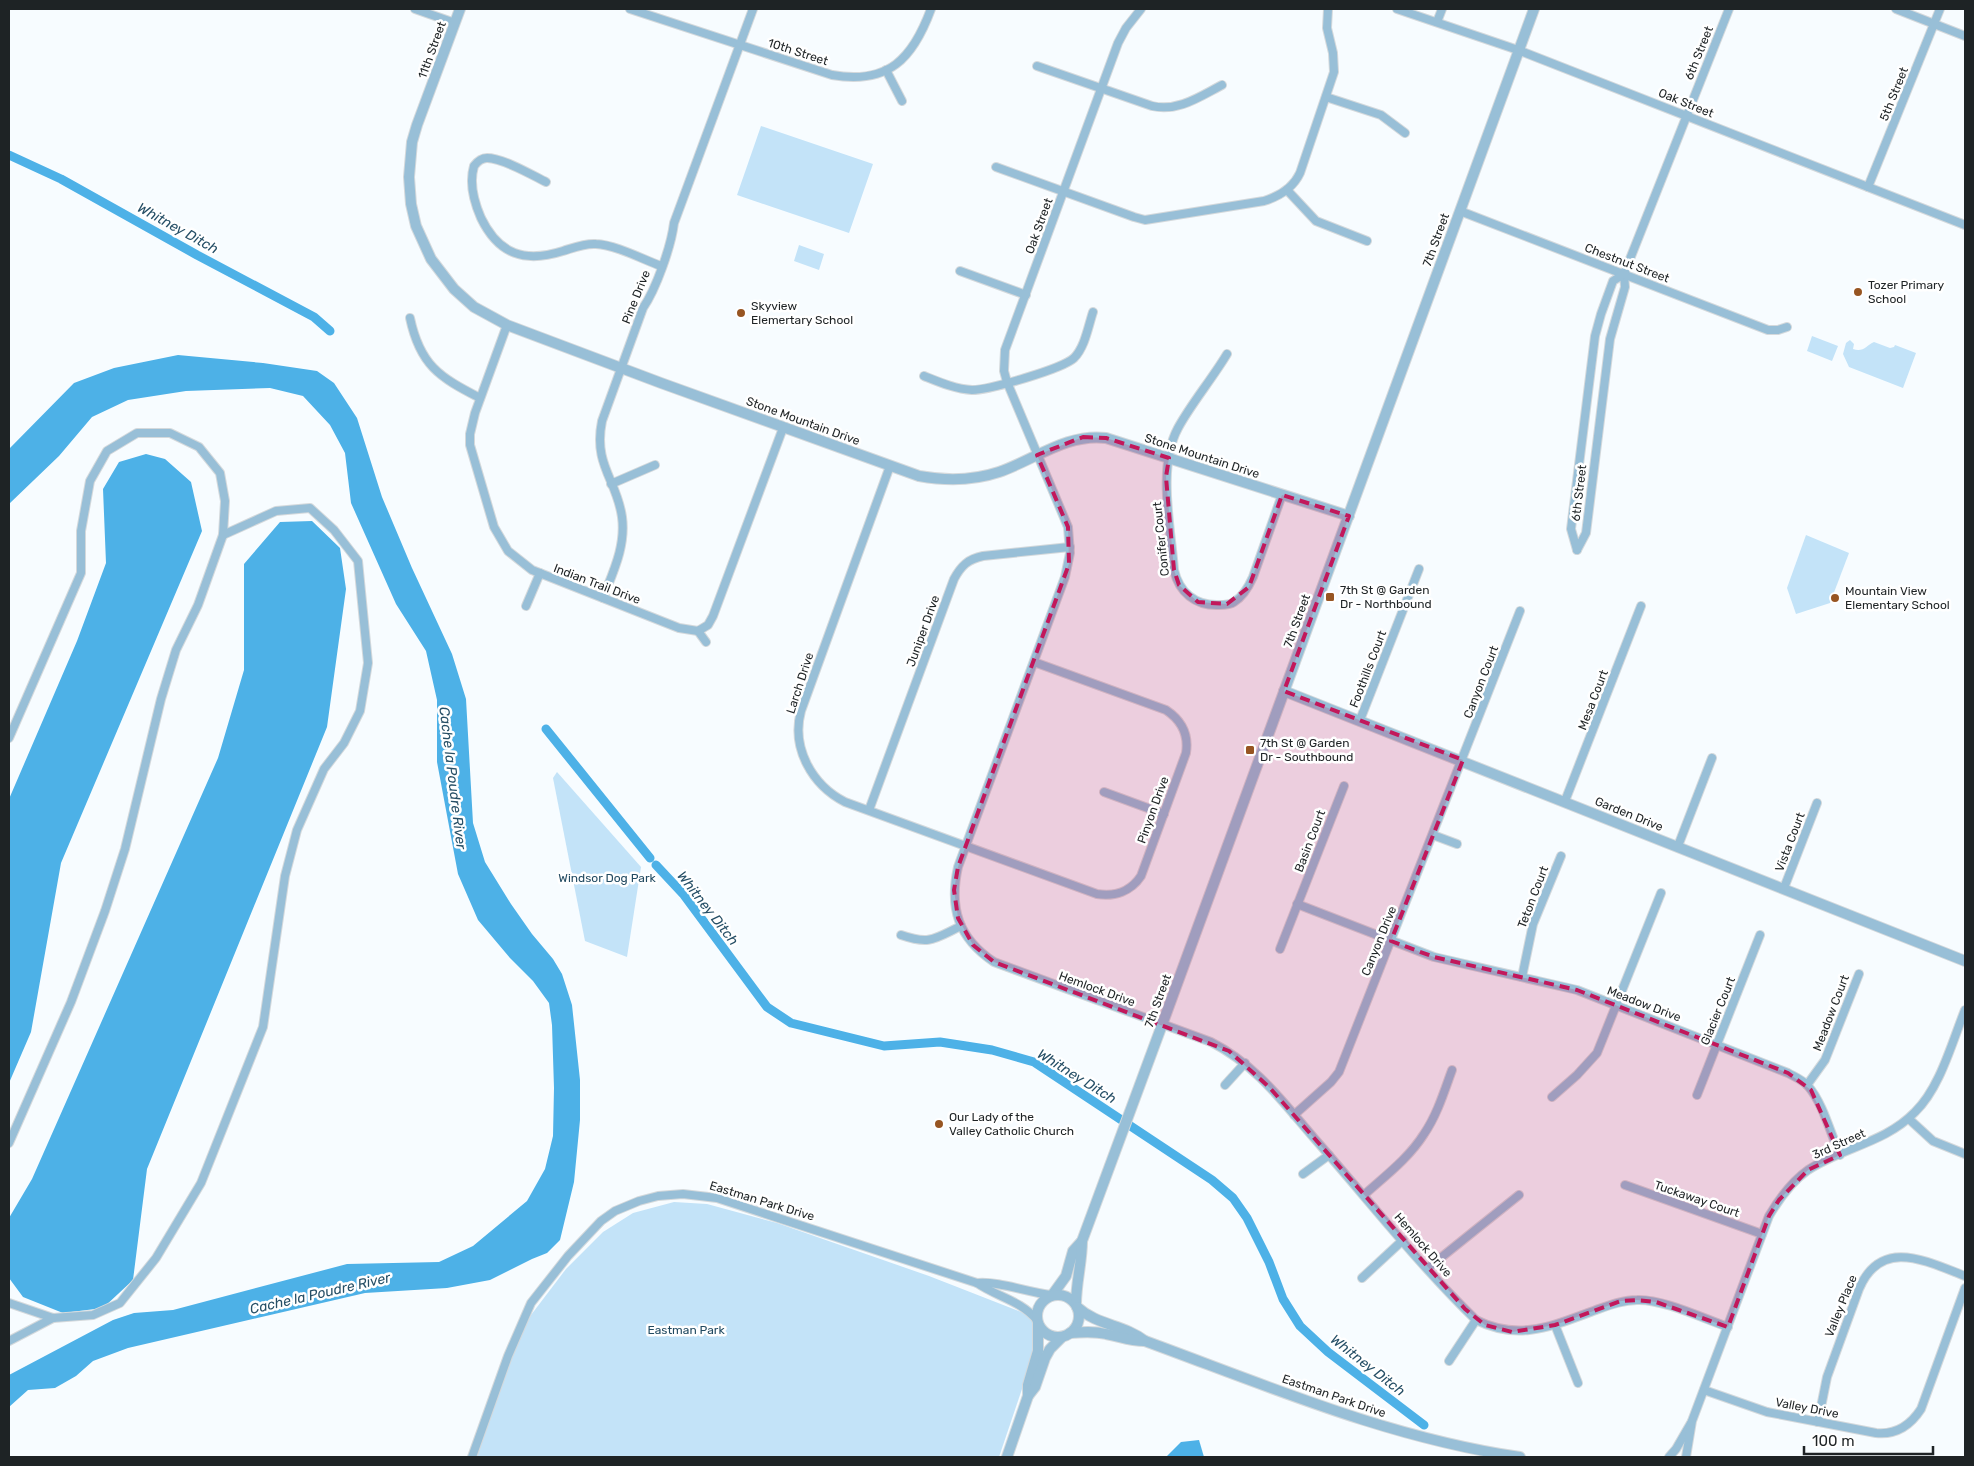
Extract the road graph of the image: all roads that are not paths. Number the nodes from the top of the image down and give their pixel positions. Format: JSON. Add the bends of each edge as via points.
{"nodes":[{"id":1,"x":415,"y":9,"type":"edge"},
{"id":2,"x":460,"y":9,"type":"edge"},
{"id":3,"x":630,"y":9,"type":"edge"},
{"id":4,"x":753,"y":9,"type":"edge"},
{"id":5,"x":931,"y":9,"type":"edge"},
{"id":6,"x":1140,"y":9,"type":"edge"},
{"id":7,"x":1328,"y":9,"type":"edge"},
{"id":8,"x":1397,"y":9,"type":"edge"},
{"id":9,"x":1442,"y":9,"type":"edge"},
{"id":10,"x":1534,"y":9,"type":"edge"},
{"id":11,"x":1729,"y":9,"type":"edge"},
{"id":12,"x":1896,"y":9,"type":"edge"},
{"id":13,"x":1940,"y":9,"type":"edge"},
{"id":14,"x":644,"y":11,"type":"edge"},
{"id":15,"x":1437,"y":22,"type":"junction"},
{"id":16,"x":455,"y":23,"type":"junction"},
{"id":17,"x":1934,"y":24,"type":"junction"},
{"id":18,"x":1965,"y":36,"type":"edge"},
{"id":19,"x":740,"y":44,"type":"junction"},
{"id":20,"x":1518,"y":50,"type":"junction"},
{"id":21,"x":1037,"y":66,"type":"dead end"},
{"id":22,"x":886,"y":70,"type":"junction"},
{"id":23,"x":1222,"y":86,"type":"dead end"},
{"id":24,"x":1102,"y":88,"type":"junction"},
{"id":25,"x":1326,"y":97,"type":"junction"},
{"id":26,"x":426,"y":100,"type":"joint"},
{"id":27,"x":902,"y":101,"type":"dead end"},
{"id":28,"x":1686,"y":115,"type":"junction"},
{"id":29,"x":1406,"y":133,"type":"dead end"},
{"id":30,"x":996,"y":167,"type":"dead end"},
{"id":31,"x":546,"y":182,"type":"dead end"},
{"id":32,"x":1868,"y":187,"type":"junction"},
{"id":33,"x":1287,"y":190,"type":"junction"},
{"id":34,"x":1064,"y":191,"type":"junction"},
{"id":35,"x":1460,"y":210,"type":"junction"},
{"id":36,"x":1965,"y":225,"type":"edge"},
{"id":37,"x":1367,"y":241,"type":"dead end"},
{"id":38,"x":661,"y":266,"type":"junction"},
{"id":39,"x":960,"y":271,"type":"dead end"},
{"id":40,"x":1624,"y":274,"type":"junction"},
{"id":41,"x":1026,"y":295,"type":"junction"},
{"id":42,"x":1093,"y":312,"type":"dead end"},
{"id":43,"x":410,"y":318,"type":"dead end"},
{"id":44,"x":507,"y":325,"type":"junction"},
{"id":45,"x":1787,"y":327,"type":"dead end"},
{"id":46,"x":1227,"y":354,"type":"dead end"},
{"id":47,"x":621,"y":368,"type":"junction"},
{"id":48,"x":924,"y":376,"type":"dead end"},
{"id":49,"x":1007,"y":382,"type":"junction"},
{"id":50,"x":480,"y":398,"type":"junction"},
{"id":51,"x":783,"y":428,"type":"junction"},
{"id":52,"x":1037,"y":455,"type":"junction"},
{"id":53,"x":1169,"y":458,"type":"junction"},
{"id":54,"x":655,"y":465,"type":"dead end"},
{"id":55,"x":890,"y":466,"type":"junction"},
{"id":56,"x":611,"y":484,"type":"junction"},
{"id":57,"x":1282,"y":495,"type":"junction"},
{"id":58,"x":1349,"y":516,"type":"junction"},
{"id":59,"x":223,"y":535,"type":"junction"},
{"id":60,"x":1070,"y":547,"type":"junction"},
{"id":61,"x":1419,"y":569,"type":"dead end"},
{"id":62,"x":540,"y":573,"type":"junction"},
{"id":63,"x":603,"y":598,"type":"junction"},
{"id":64,"x":526,"y":606,"type":"dead end"},
{"id":65,"x":1641,"y":606,"type":"dead end"},
{"id":66,"x":1520,"y":611,"type":"dead end"},
{"id":67,"x":698,"y":631,"type":"junction"},
{"id":68,"x":706,"y":642,"type":"dead end"},
{"id":69,"x":1034,"y":662,"type":"junction"},
{"id":70,"x":1284,"y":691,"type":"junction"},
{"id":71,"x":1360,"y":720,"type":"junction"},
{"id":72,"x":9,"y":738,"type":"edge"},
{"id":73,"x":1712,"y":758,"type":"dead end"},
{"id":74,"x":1463,"y":760,"type":"junction"},
{"id":75,"x":1344,"y":786,"type":"dead end"},
{"id":76,"x":1104,"y":792,"type":"dead end"},
{"id":77,"x":1565,"y":801,"type":"junction"},
{"id":78,"x":1817,"y":803,"type":"dead end"},
{"id":79,"x":869,"y":810,"type":"junction"},
{"id":80,"x":1164,"y":814,"type":"junction"},
{"id":81,"x":1433,"y":835,"type":"junction"},
{"id":82,"x":1457,"y":844,"type":"dead end"},
{"id":83,"x":966,"y":846,"type":"junction"},
{"id":84,"x":1678,"y":846,"type":"junction"},
{"id":85,"x":1560,"y":856,"type":"dead end"},
{"id":86,"x":1784,"y":888,"type":"junction"},
{"id":87,"x":1661,"y":893,"type":"dead end"},
{"id":88,"x":1298,"y":904,"type":"junction"},
{"id":89,"x":960,"y":926,"type":"junction"},
{"id":90,"x":901,"y":935,"type":"dead end"},
{"id":91,"x":1760,"y":935,"type":"dead end"},
{"id":92,"x":1392,"y":941,"type":"junction"},
{"id":93,"x":1280,"y":949,"type":"dead end"},
{"id":94,"x":1965,"y":960,"type":"edge"},
{"id":95,"x":1859,"y":974,"type":"dead end"},
{"id":96,"x":1522,"y":977,"type":"junction"},
{"id":97,"x":1617,"y":1005,"type":"junction"},
{"id":98,"x":1965,"y":1010,"type":"edge"},
{"id":99,"x":1162,"y":1025,"type":"junction"},
{"id":100,"x":1957,"y":1031,"type":"junction"},
{"id":101,"x":1965,"y":1034,"type":"edge"},
{"id":102,"x":1717,"y":1045,"type":"junction"},
{"id":103,"x":1245,"y":1063,"type":"junction"},
{"id":104,"x":1452,"y":1070,"type":"dead end"},
{"id":105,"x":1226,"y":1085,"type":"dead end"},
{"id":106,"x":1807,"y":1085,"type":"junction"},
{"id":107,"x":1697,"y":1095,"type":"dead end"},
{"id":108,"x":1552,"y":1097,"type":"dead end"},
{"id":109,"x":1294,"y":1115,"type":"junction"},
{"id":110,"x":1909,"y":1118,"type":"junction"},
{"id":111,"x":9,"y":1143,"type":"edge"},
{"id":112,"x":1965,"y":1154,"type":"edge"},
{"id":113,"x":1329,"y":1155,"type":"junction"},
{"id":114,"x":1840,"y":1155,"type":"junction"},
{"id":115,"x":1303,"y":1174,"type":"dead end"},
{"id":116,"x":1626,"y":1185,"type":"dead end"},
{"id":117,"x":1364,"y":1195,"type":"junction"},
{"id":118,"x":1519,"y":1195,"type":"dead end"},
{"id":119,"x":1762,"y":1234,"type":"junction"},
{"id":120,"x":1404,"y":1240,"type":"junction"},
{"id":121,"x":1082,"y":1241,"type":"junction"},
{"id":122,"x":1428,"y":1268,"type":"junction"},
{"id":123,"x":1965,"y":1276,"type":"edge"},
{"id":124,"x":1362,"y":1278,"type":"dead end"},
{"id":125,"x":977,"y":1282,"type":"junction"},
{"id":126,"x":1965,"y":1288,"type":"edge"},
{"id":127,"x":1052,"y":1295,"type":"junction"},
{"id":128,"x":9,"y":1303,"type":"edge"},
{"id":129,"x":1076,"y":1305,"type":"junction"},
{"id":130,"x":53,"y":1318,"type":"junction"},
{"id":131,"x":1476,"y":1320,"type":"junction"},
{"id":132,"x":1037,"y":1322,"type":"junction"},
{"id":133,"x":1555,"y":1325,"type":"junction"},
{"id":134,"x":1728,"y":1328,"type":"junction"},
{"id":135,"x":1066,"y":1335,"type":"junction"},
{"id":136,"x":1145,"y":1340,"type":"junction"},
{"id":137,"x":9,"y":1341,"type":"edge"},
{"id":138,"x":1449,"y":1361,"type":"dead end"},
{"id":139,"x":1578,"y":1383,"type":"dead end"},
{"id":140,"x":1704,"y":1390,"type":"junction"},
{"id":141,"x":1028,"y":1396,"type":"junction"},
{"id":142,"x":1692,"y":1421,"type":"junction"},
{"id":143,"x":1818,"y":1422,"type":"junction"},
{"id":144,"x":472,"y":1457,"type":"edge"},
{"id":145,"x":1007,"y":1457,"type":"edge"},
{"id":146,"x":1520,"y":1457,"type":"edge"},
{"id":147,"x":1669,"y":1457,"type":"edge"},
{"id":148,"x":1686,"y":1457,"type":"edge"}],
"edges":[{"from":1,"to":16,"type":"street"},
{"from":2,"to":16,"type":"street","name":"11th Street"},
{"from":3,"to":14,"type":"street","name":"10th Street"},
{"from":4,"to":19,"type":"street","name":"Pine Drive"},
{"from":5,"to":22,"type":"street","name":"10th Street","via":[[917,42],[899,63]]},
{"from":6,"to":24,"type":"street","name":"Oak Street","via":[[1118,43]]},
{"from":7,"to":25,"type":"street","via":[[1327,28],[1334,67]]},
{"from":8,"to":15,"type":"street","name":"Oak Street"},
{"from":9,"to":15,"type":"street"},
{"from":10,"to":20,"type":"street","name":"7th Street"},
{"from":11,"to":28,"type":"street","name":"6th Street"},
{"from":12,"to":17,"type":"street"},
{"from":13,"to":17,"type":"street","name":"5th Street"},
{"from":14,"to":19,"type":"street","name":"10th Street"},
{"from":15,"to":20,"type":"street","name":"Oak Street"},
{"from":16,"to":26,"type":"street","name":"11th Street"},
{"from":17,"to":18,"type":"street"},
{"from":17,"to":32,"type":"street","name":"5th Street"},
{"from":19,"to":22,"type":"street","name":"10th Street","via":[[837,76],[863,76]]},
{"from":19,"to":38,"type":"street","name":"Pine Drive"},
{"from":20,"to":28,"type":"street","name":"Oak Street"},
{"from":20,"to":35,"type":"street","name":"7th Street"},
{"from":21,"to":24,"type":"street"},
{"from":22,"to":27,"type":"street"},
{"from":23,"to":24,"type":"street","via":[[1182,105],[1162,108]]},
{"from":24,"to":34,"type":"street","name":"Oak Street"},
{"from":25,"to":29,"type":"street","via":[[1380,115]]},
{"from":25,"to":33,"type":"street","via":[[1300,173]]},
{"from":26,"to":44,"type":"street","name":"Stone Mountain Drive","via":[[412,142],[410,160],[409,192],[416,226],[445,280],[474,307]]},
{"from":28,"to":32,"type":"street","name":"Oak Street"},
{"from":28,"to":40,"type":"street","name":"6th Street"},
{"from":30,"to":34,"type":"street"},
{"from":31,"to":38,"type":"street","via":[[519,168],[488,158],[474,166],[473,192],[479,214],[492,236],[508,250],[534,258],[588,244],[601,244]]},
{"from":32,"to":36,"type":"street","name":"Oak Street"},
{"from":33,"to":34,"type":"street","via":[[1264,201],[1151,220],[1134,217]]},
{"from":33,"to":37,"type":"street","via":[[1316,221]]},
{"from":34,"to":41,"type":"street","name":"Oak Street"},
{"from":35,"to":40,"type":"street","name":"Chestnut Street"},
{"from":35,"to":58,"type":"street","name":"7th Street"},
{"from":38,"to":47,"type":"street","name":"Pine Drive"},
{"from":39,"to":41,"type":"street"},
{"from":40,"to":40,"type":"street","name":"6th Street","via":[[1613,282],[1596,336],[1571,529],[1577,550],[1586,533],[1610,339],[1624,287]]},
{"from":40,"to":45,"type":"street","name":"Chestnut Street","via":[[1768,330]]},
{"from":41,"to":49,"type":"street","name":"Oak Street","via":[[1006,350],[1004,371]]},
{"from":42,"to":49,"type":"street","via":[[1080,348],[1069,362]]},
{"from":43,"to":50,"type":"street","via":[[419,349],[435,370],[452,384]]},
{"from":44,"to":47,"type":"street","name":"Stone Mountain Drive"},
{"from":44,"to":50,"type":"street","name":"Indian Trail Drive"},
{"from":46,"to":53,"type":"street","name":"Conifer Court","via":[[1178,428]]},
{"from":47,"to":51,"type":"street","name":"Stone Mountain Drive"},
{"from":47,"to":56,"type":"street","name":"Pine Drive","via":[[600,432],[602,458]]},
{"from":48,"to":49,"type":"street","via":[[974,390]]},
{"from":49,"to":52,"type":"street","name":"Oak Street"},
{"from":50,"to":62,"type":"street","name":"Indian Trail Drive","via":[[472,422],[470,445],[492,522],[508,551]]},
{"from":51,"to":55,"type":"street","name":"Stone Mountain Drive"},
{"from":51,"to":67,"type":"street","via":[[713,616]]},
{"from":52,"to":53,"type":"street","name":"Stone Mountain Drive","via":[[1072,440],[1096,436]]},
{"from":52,"to":55,"type":"street","name":"Stone Mountain Drive","via":[[999,472],[964,480],[940,480]]},
{"from":52,"to":60,"type":"street","name":"Hemlock Drive","via":[[1068,527]]},
{"from":53,"to":57,"type":"street","name":"Stone Mountain Drive"},
{"from":53,"to":57,"type":"street","name":"Conifer Court","via":[[1166,477],[1174,570],[1185,593],[1198,602],[1212,605],[1234,602],[1248,587]]},
{"from":54,"to":56,"type":"street"},
{"from":55,"to":79,"type":"street","name":"Larch Drive","via":[[798,727],[801,750],[818,782],[835,797]]},
{"from":56,"to":63,"type":"street","name":"Pine Drive","via":[[622,514],[622,541]]},
{"from":57,"to":58,"type":"street","name":"Stone Mountain Drive"},
{"from":58,"to":70,"type":"street","name":"7th Street"},
{"from":59,"to":72,"type":"street","via":[[225,502],[220,473],[199,447],[170,433],[137,433],[107,451],[90,481],[81,531],[81,574]]},
{"from":59,"to":111,"type":"street","via":[[198,605],[168,674],[125,849],[105,911],[71,1002]]},
{"from":59,"to":130,"type":"street","via":[[276,511],[310,508],[334,530],[358,560],[368,663],[360,711],[344,743],[324,769],[297,830],[285,876],[263,1026],[201,1183],[156,1258],[120,1303],[93,1316]]},
{"from":60,"to":69,"type":"street","name":"Hemlock Drive","via":[[1065,577]]},
{"from":60,"to":79,"type":"street","name":"Juniper Drive","via":[[983,556],[960,568]]},
{"from":61,"to":71,"type":"street","name":"Foothills Court"},
{"from":62,"to":63,"type":"street","name":"Indian Trail Drive"},
{"from":62,"to":64,"type":"street"},
{"from":63,"to":67,"type":"street","name":"Indian Trail Drive","via":[[679,628]]},
{"from":65,"to":77,"type":"street","name":"Mesa Court"},
{"from":66,"to":74,"type":"street","name":"Canyon Court"},
{"from":67,"to":68,"type":"street"},
{"from":69,"to":80,"type":"street","name":"Pinyon Drive","via":[[1166,710],[1177,719],[1184,729],[1187,747]]},
{"from":69,"to":83,"type":"street","name":"Hemlock Drive"},
{"from":70,"to":71,"type":"street","name":"Garden Drive"},
{"from":70,"to":99,"type":"street","name":"7th Street"},
{"from":71,"to":74,"type":"street","name":"Garden Drive"},
{"from":73,"to":84,"type":"street"},
{"from":74,"to":77,"type":"street","name":"Garden Drive"},
{"from":74,"to":81,"type":"street","name":"Canyon Drive"},
{"from":75,"to":88,"type":"street","name":"Basin Court"},
{"from":76,"to":80,"type":"street"},
{"from":77,"to":84,"type":"street","name":"Garden Drive"},
{"from":78,"to":86,"type":"street","name":"Vista Court"},
{"from":79,"to":83,"type":"street","name":"Larch Drive"},
{"from":80,"to":83,"type":"street","name":"Pinyon Drive","via":[[1138,880],[1127,891],[1109,895],[1097,894]]},
{"from":81,"to":82,"type":"street"},
{"from":81,"to":92,"type":"street","name":"Canyon Drive"},
{"from":83,"to":89,"type":"street","name":"Hemlock Drive","via":[[954,890]]},
{"from":84,"to":86,"type":"street","name":"Garden Drive"},
{"from":85,"to":96,"type":"street","name":"Teton Court","via":[[1533,924]]},
{"from":86,"to":94,"type":"street","name":"Garden Drive"},
{"from":87,"to":97,"type":"street"},
{"from":88,"to":92,"type":"street"},
{"from":88,"to":93,"type":"street","name":"Basin Court"},
{"from":89,"to":90,"type":"street","via":[[926,941]]},
{"from":89,"to":99,"type":"street","name":"Hemlock Drive","via":[[973,944],[994,962]]},
{"from":91,"to":102,"type":"street","name":"Glacier Court"},
{"from":92,"to":96,"type":"street","name":"Meadow Drive","via":[[1434,957]]},
{"from":92,"to":109,"type":"street","name":"Canyon Drive","via":[[1339,1072]]},
{"from":95,"to":106,"type":"street","name":"Meadow Court","via":[[1825,1060]]},
{"from":96,"to":97,"type":"street","name":"Meadow Drive","via":[[1577,990]]},
{"from":97,"to":102,"type":"street","name":"Meadow Drive"},
{"from":97,"to":108,"type":"street","via":[[1597,1053]]},
{"from":98,"to":100,"type":"street","name":"3rd Street"},
{"from":99,"to":103,"type":"street","name":"Hemlock Drive","via":[[1212,1042]]},
{"from":99,"to":121,"type":"street","name":"7th Street"},
{"from":100,"to":101,"type":"street"},
{"from":100,"to":110,"type":"street","name":"3rd Street","via":[[1934,1087]]},
{"from":102,"to":106,"type":"street","name":"Meadow Drive","via":[[1788,1073]]},
{"from":102,"to":107,"type":"street","name":"Glacier Court"},
{"from":103,"to":105,"type":"street"},
{"from":103,"to":109,"type":"street","name":"Hemlock Drive"},
{"from":104,"to":117,"type":"street","via":[[1437,1111],[1419,1142]]},
{"from":106,"to":114,"type":"street","name":"Meadow Drive"},
{"from":109,"to":113,"type":"street","name":"Hemlock Drive"},
{"from":110,"to":112,"type":"street","via":[[1933,1141]]},
{"from":110,"to":114,"type":"street","name":"3rd Street","via":[[1881,1138]]},
{"from":113,"to":115,"type":"street"},
{"from":113,"to":117,"type":"street","name":"Hemlock Drive"},
{"from":114,"to":119,"type":"street","name":"3rd Street","via":[[1808,1170],[1794,1182],[1774,1208]]},
{"from":116,"to":119,"type":"street","name":"Tuckaway Court"},
{"from":117,"to":120,"type":"street","name":"Hemlock Drive"},
{"from":118,"to":122,"type":"street"},
{"from":119,"to":134,"type":"street","name":"3rd Street"},
{"from":120,"to":122,"type":"street","name":"Hemlock Drive"},
{"from":120,"to":124,"type":"street"},
{"from":121,"to":127,"type":"street","name":"7th Street","via":[[1073,1252],[1066,1276]]},
{"from":121,"to":129,"type":"street","name":"7th Street"},
{"from":122,"to":131,"type":"street","name":"Hemlock Drive"},
{"from":123,"to":143,"type":"street","name":"Valley Place","via":[[1913,1257],[1900,1256],[1884,1260],[1870,1270],[1863,1279],[1829,1369]]},
{"from":125,"to":127,"type":"street","name":"Eastman Park Drive"},
{"from":125,"to":132,"type":"street","name":"Eastman Park Drive","via":[[988,1291],[1018,1303]]},
{"from":125,"to":144,"type":"street","name":"Eastman Park Drive","via":[[717,1198],[677,1194],[639,1201],[601,1221],[531,1303],[508,1356]]},
{"from":126,"to":143,"type":"street","name":"Valley Drive","via":[[1921,1409],[1908,1424],[1900,1430],[1882,1434]]},
{"from":127,"to":129,"type":"street","via":[[1064,1295]]},
{"from":127,"to":132,"type":"street","via":[[1040,1302]]},
{"from":128,"to":130,"type":"street"},
{"from":129,"to":135,"type":"street","via":[[1078,1321]]},
{"from":129,"to":136,"type":"street","name":"Eastman Park Drive","via":[[1092,1318],[1133,1332]]},
{"from":130,"to":137,"type":"street"},
{"from":131,"to":133,"type":"street","name":"Hemlock Drive","via":[[1512,1332]]},
{"from":131,"to":138,"type":"street"},
{"from":132,"to":135,"type":"street","via":[[1045,1333],[1056,1337]]},
{"from":132,"to":141,"type":"street","via":[[1038,1351],[1028,1384]]},
{"from":133,"to":134,"type":"street","name":"Hemlock Drive","via":[[1621,1302],[1638,1300],[1656,1302]]},
{"from":133,"to":139,"type":"street"},
{"from":134,"to":140,"type":"street","name":"3rd Street"},
{"from":135,"to":136,"type":"street","name":"Eastman Park Drive","via":[[1104,1333],[1130,1341]]},
{"from":135,"to":141,"type":"street","via":[[1050,1349],[1035,1387]]},
{"from":136,"to":146,"type":"street","name":"Eastman Park Drive","via":[[1352,1418],[1459,1446]]},
{"from":140,"to":142,"type":"street","name":"3rd Street"},
{"from":140,"to":143,"type":"street","name":"Valley Drive","via":[[1766,1412]]},
{"from":141,"to":145,"type":"street"},
{"from":142,"to":147,"type":"street","name":"3rd Street"},
{"from":142,"to":148,"type":"street","name":"3rd Street"}]}
